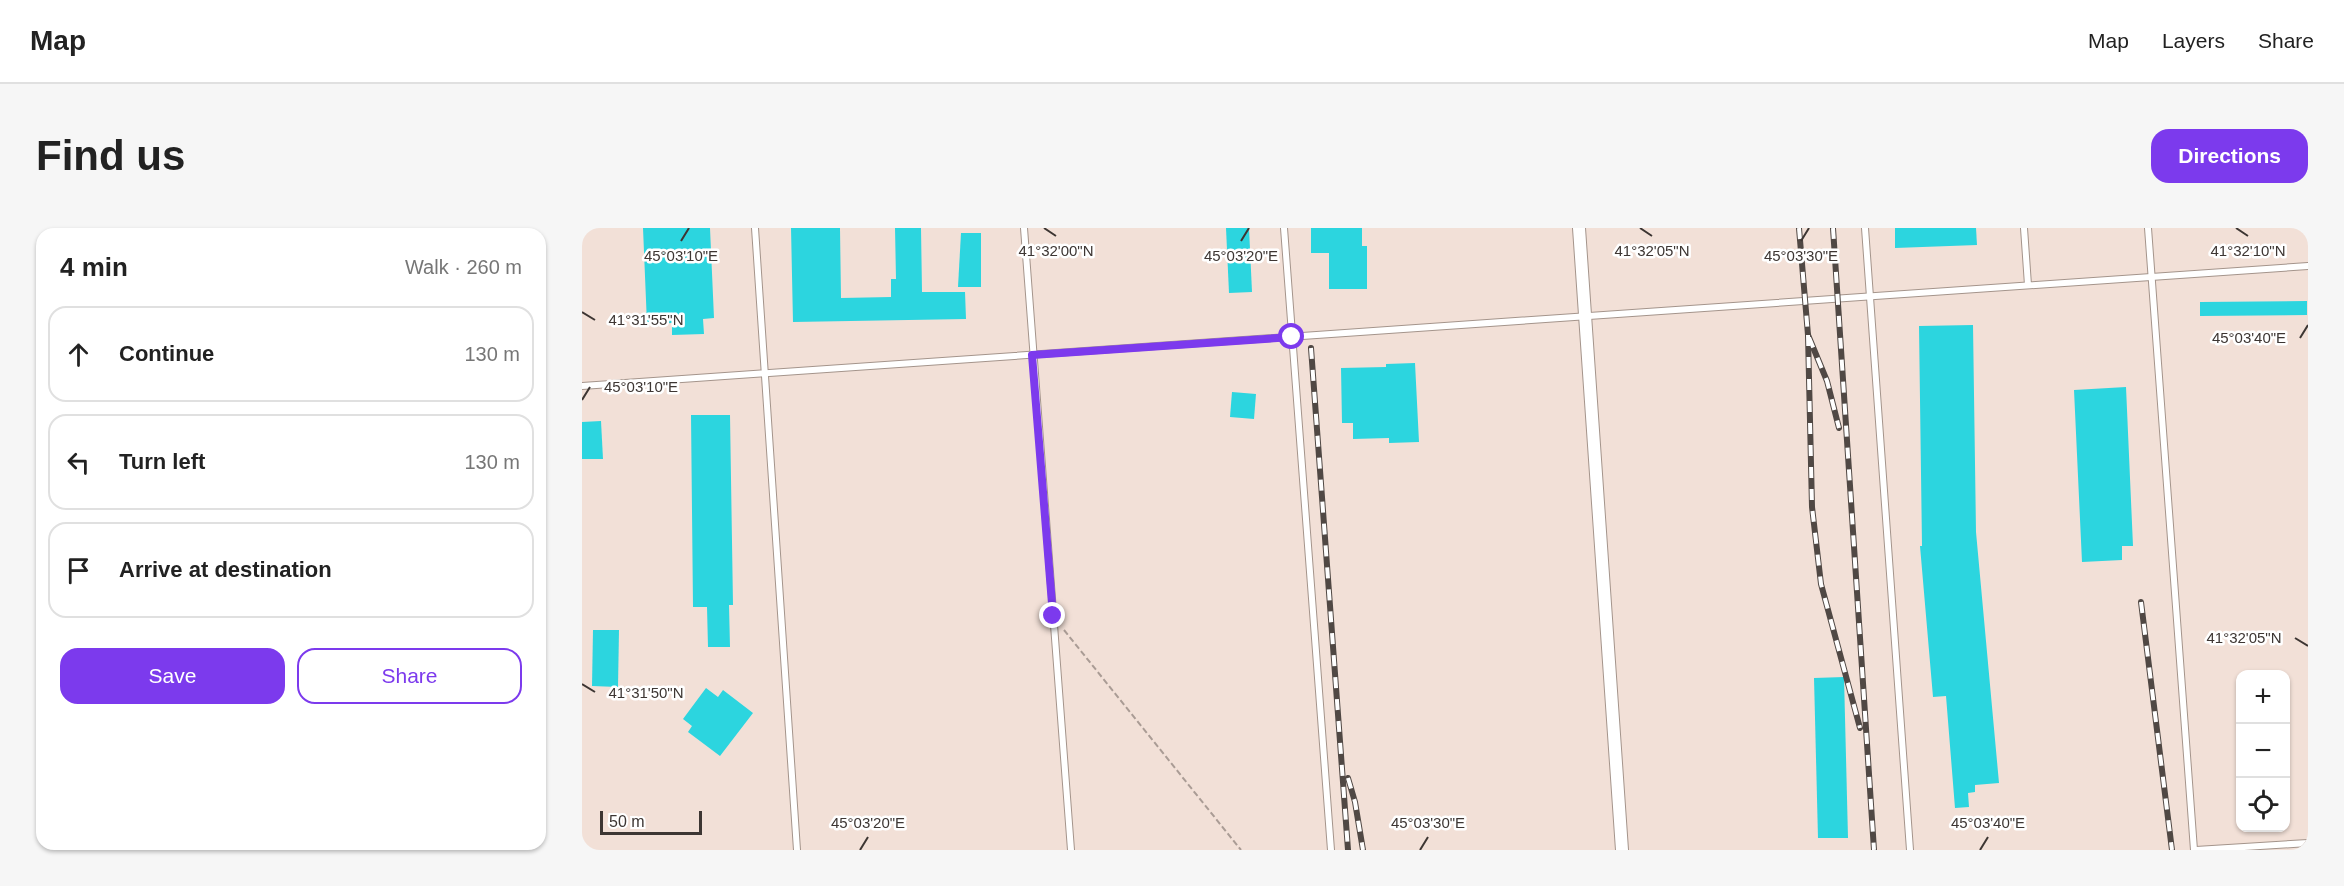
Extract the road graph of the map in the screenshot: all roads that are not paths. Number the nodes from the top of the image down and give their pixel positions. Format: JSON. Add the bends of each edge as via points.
{"nodes":[{"id":1,"x":754,"y":228,"type":"edge"},
{"id":2,"x":1024,"y":228,"type":"edge"},
{"id":3,"x":1284,"y":228,"type":"edge"},
{"id":4,"x":1579,"y":228,"type":"edge"},
{"id":5,"x":1865,"y":228,"type":"edge"},
{"id":6,"x":2024,"y":228,"type":"edge"},
{"id":7,"x":2148,"y":228,"type":"edge"},
{"id":8,"x":2308,"y":266,"type":"edge"},
{"id":9,"x":2152,"y":277,"type":"junction"},
{"id":10,"x":2028,"y":285,"type":"junction"},
{"id":11,"x":1870,"y":296,"type":"junction"},
{"id":12,"x":1585,"y":316,"type":"junction"},
{"id":13,"x":1292,"y":337,"type":"junction"},
{"id":14,"x":1032,"y":355,"type":"junction"},
{"id":15,"x":764,"y":373,"type":"junction"},
{"id":16,"x":582,"y":386,"type":"edge"},
{"id":17,"x":2308,"y":843,"type":"edge"},
{"id":18,"x":797,"y":850,"type":"edge"},
{"id":19,"x":1071,"y":850,"type":"edge"},
{"id":20,"x":1331,"y":850,"type":"edge"},
{"id":21,"x":1622,"y":850,"type":"edge"},
{"id":22,"x":1910,"y":850,"type":"edge"},
{"id":23,"x":2195,"y":850,"type":"edge"}],
"edges":[{"from":1,"to":15,"type":"lane"},
{"from":2,"to":14,"type":"lane"},
{"from":3,"to":13,"type":"lane"},
{"from":4,"to":12,"type":"street"},
{"from":5,"to":11,"type":"lane"},
{"from":6,"to":10,"type":"lane"},
{"from":7,"to":9,"type":"lane"},
{"from":8,"to":9,"type":"lane"},
{"from":9,"to":10,"type":"lane"},
{"from":9,"to":23,"type":"lane"},
{"from":10,"to":11,"type":"lane"},
{"from":11,"to":12,"type":"lane"},
{"from":11,"to":22,"type":"lane"},
{"from":12,"to":13,"type":"lane"},
{"from":12,"to":21,"type":"street"},
{"from":13,"to":14,"type":"lane"},
{"from":13,"to":20,"type":"lane"},
{"from":14,"to":15,"type":"lane"},
{"from":14,"to":19,"type":"lane"},
{"from":15,"to":16,"type":"lane"},
{"from":15,"to":18,"type":"lane"},
{"from":17,"to":23,"type":"lane"}]}
